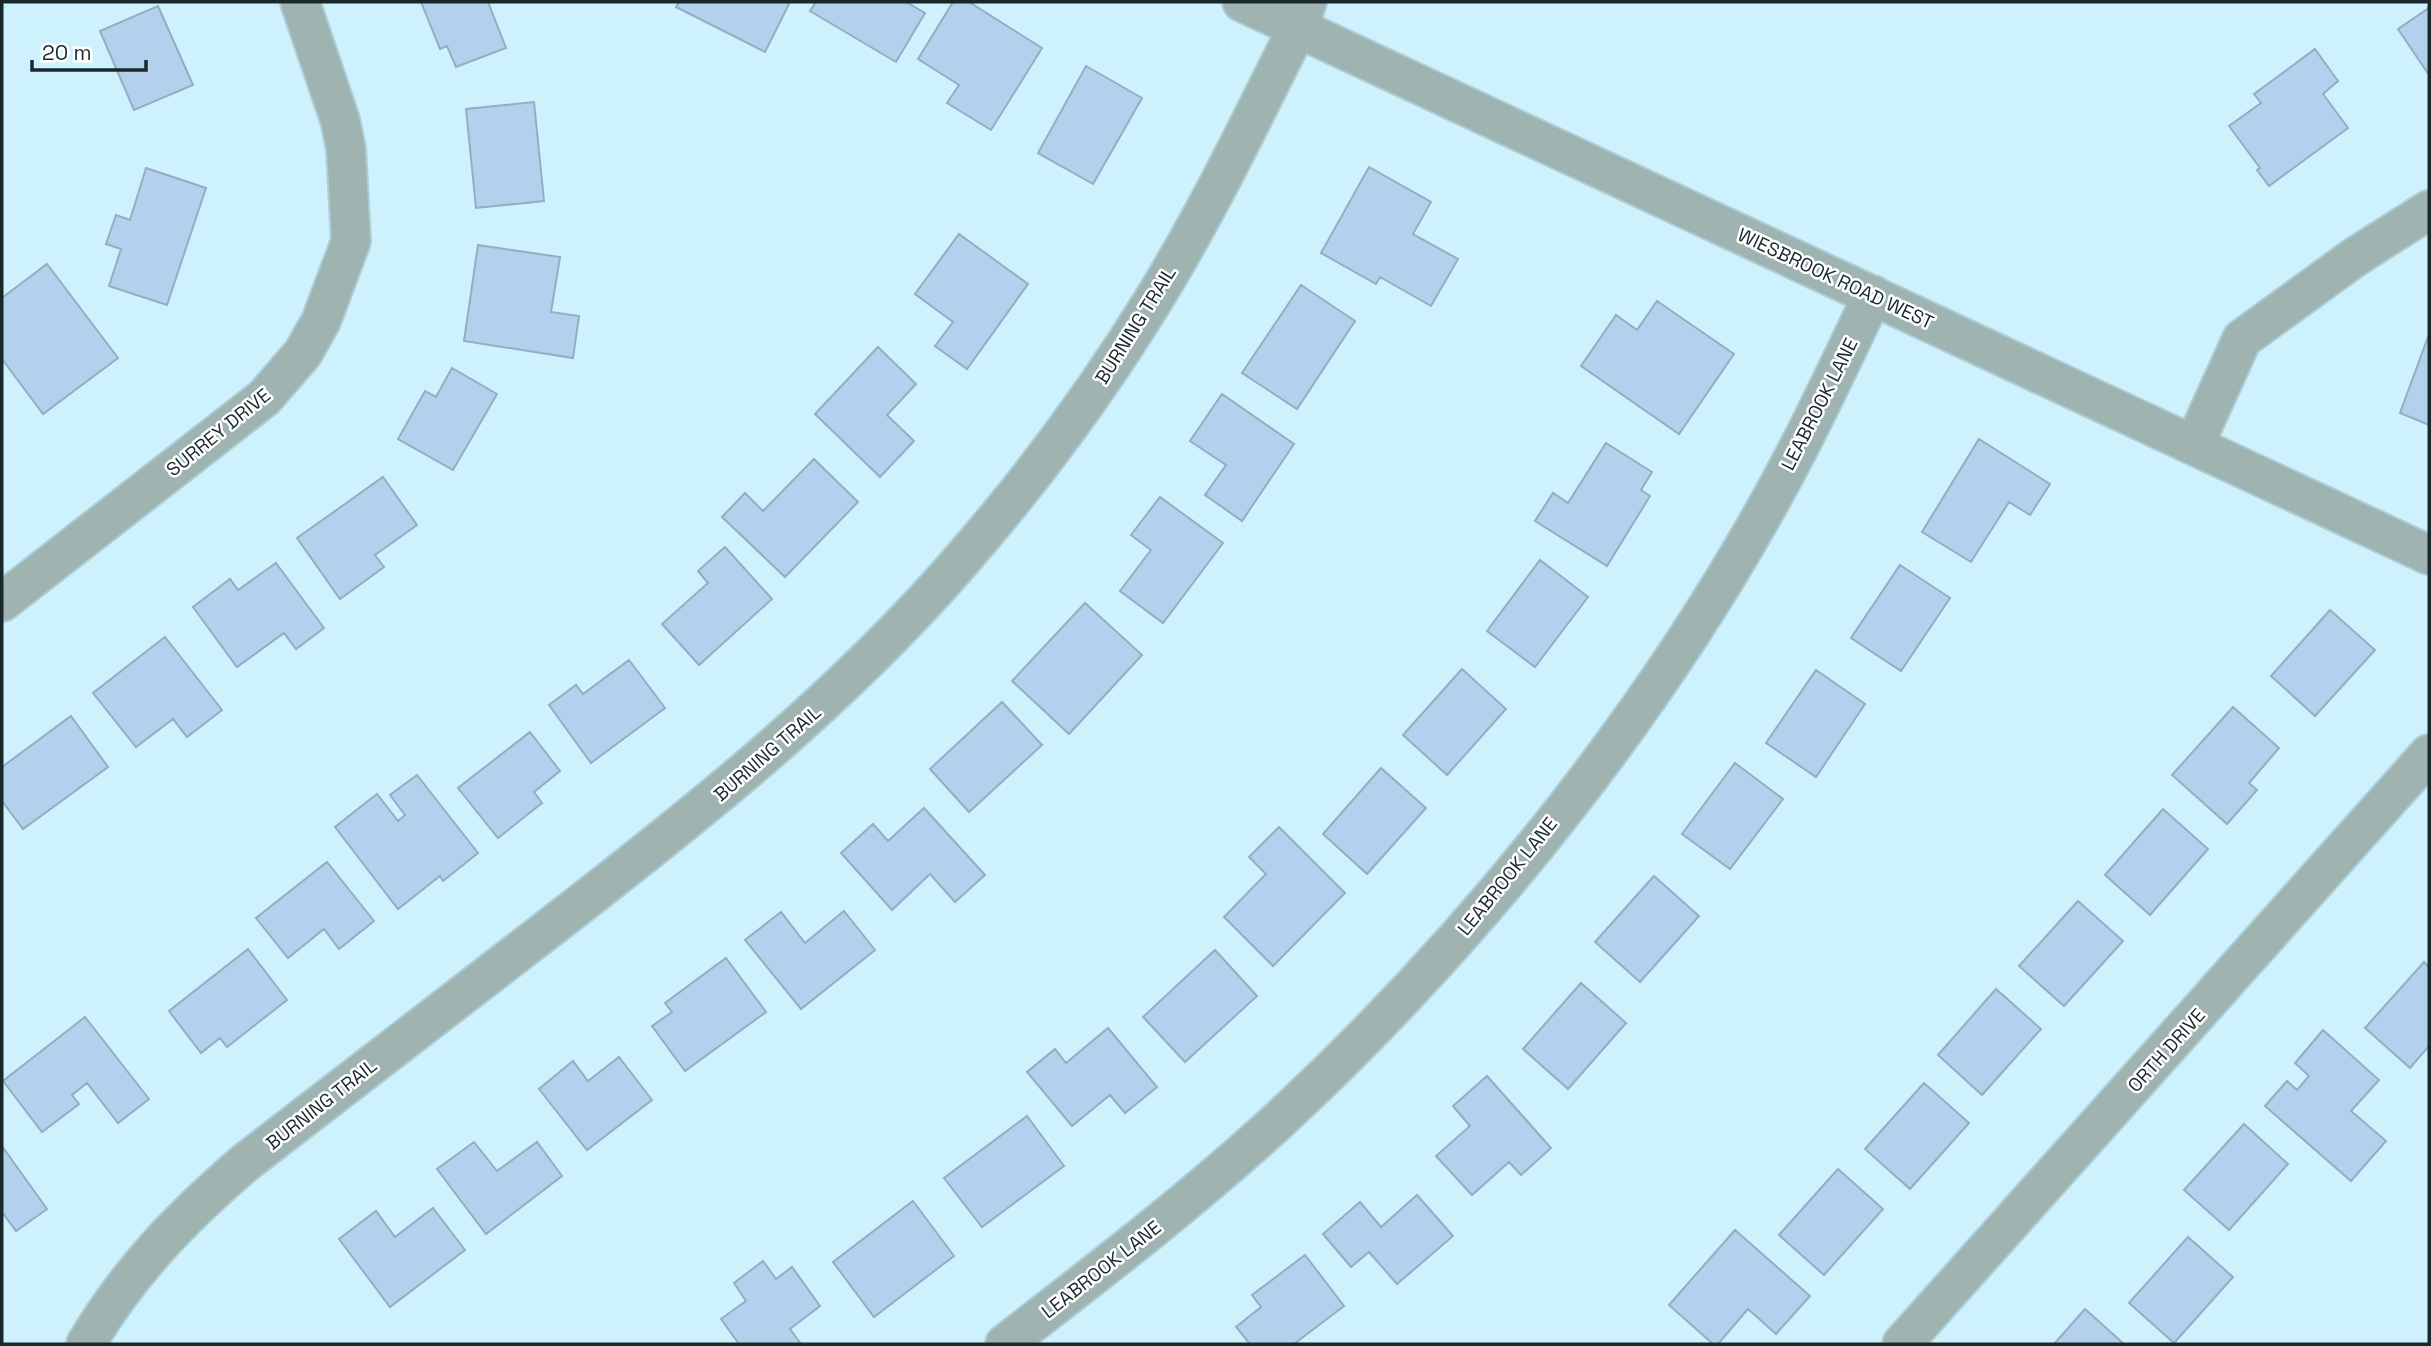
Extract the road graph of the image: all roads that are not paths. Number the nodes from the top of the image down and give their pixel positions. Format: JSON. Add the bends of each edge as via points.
{"nodes":[{"id":1,"x":300,"y":2,"type":"edge"},
{"id":2,"x":1242,"y":2,"type":"edge"},
{"id":3,"x":1302,"y":14,"type":"edge"},
{"id":4,"x":2429,"y":210,"type":"edge"},
{"id":5,"x":1873,"y":295,"type":"junction"},
{"id":6,"x":2194,"y":445,"type":"junction"},
{"id":7,"x":2429,"y":555,"type":"edge"},
{"id":8,"x":2,"y":602,"type":"edge"},
{"id":9,"x":2429,"y":754,"type":"edge"},
{"id":10,"x":86,"y":1344,"type":"edge"},
{"id":11,"x":1005,"y":1344,"type":"edge"},
{"id":12,"x":1902,"y":1344,"type":"edge"}],
"edges":[{"from":1,"to":8,"type":"street","name":"SURREY DRIVE","via":[[346,149],[351,241],[321,321],[303,353],[264,398]]},
{"from":2,"to":3,"type":"street","name":"WIESBROOK ROAD WEST"},
{"from":3,"to":5,"type":"street","name":"WIESBROOK ROAD WEST"},
{"from":3,"to":10,"type":"street","name":"BURNING TRAIL","via":[[1222,180],[1155,298],[1059,440],[928,597],[807,720],[709,804],[246,1162],[187,1213],[143,1260]]},
{"from":4,"to":6,"type":"street","via":[[2242,339]]},
{"from":5,"to":6,"type":"street","name":"WIESBROOK ROAD WEST"},
{"from":5,"to":11,"type":"street","name":"LEABROOK LANE","via":[[1796,452],[1734,560],[1628,723],[1514,871],[1373,1028],[1279,1120],[1155,1227]]},
{"from":6,"to":7,"type":"street","name":"WIESBROOK ROAD WEST"},
{"from":9,"to":12,"type":"street","name":"ORTH DRIVE"}]}
